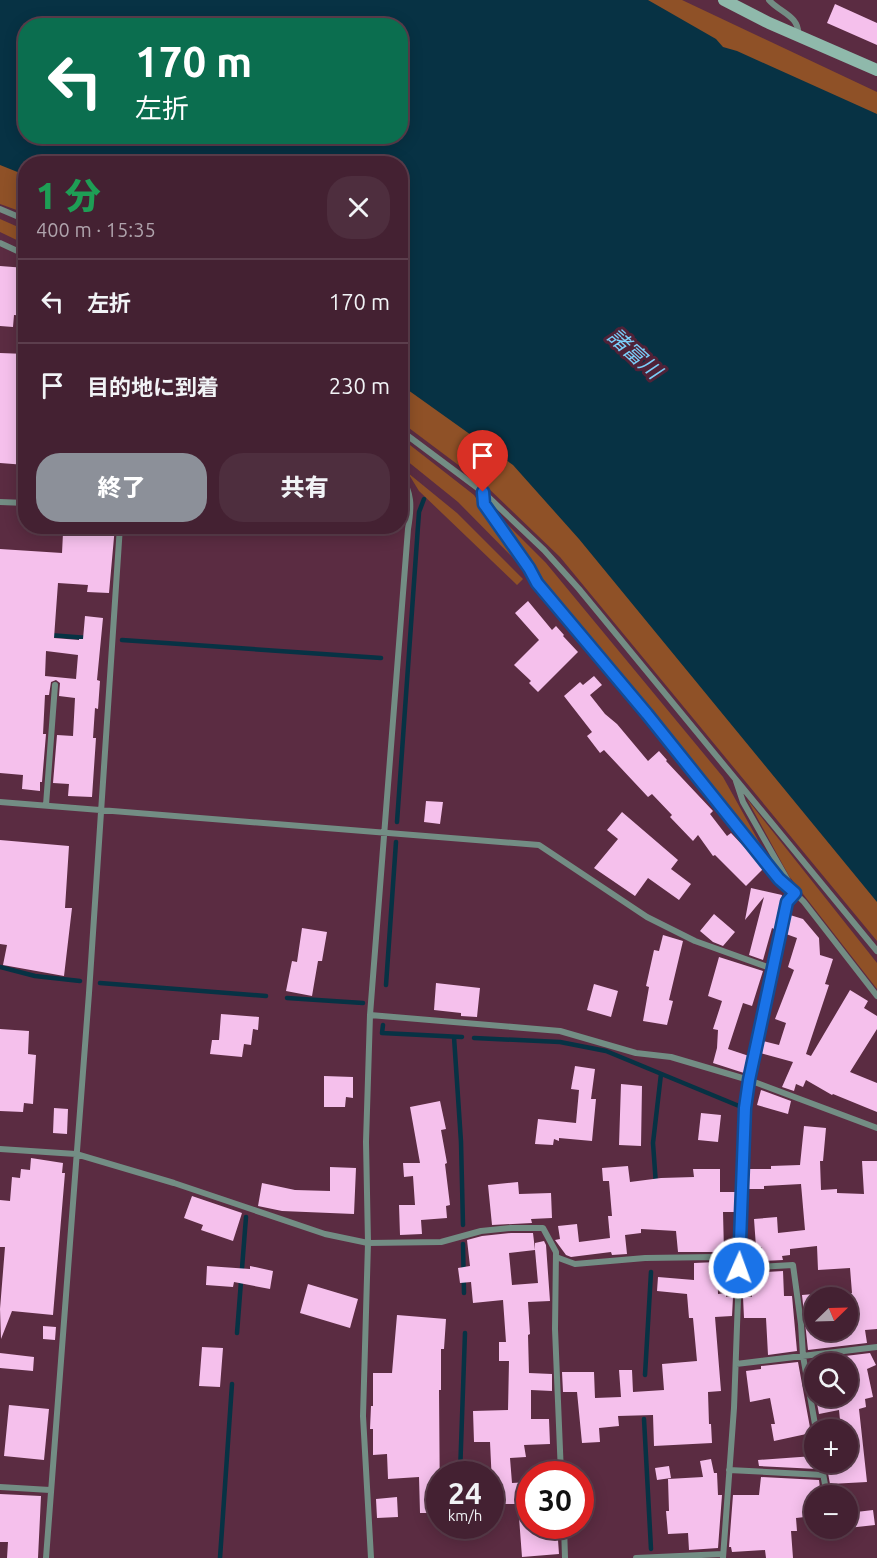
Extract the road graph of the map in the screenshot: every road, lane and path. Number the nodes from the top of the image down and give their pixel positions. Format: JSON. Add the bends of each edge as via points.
{"nodes":[{"id":1,"x":724,"y":0,"type":"edge"},
{"id":2,"x":769,"y":0,"type":"edge"},
{"id":3,"x":798,"y":35,"type":"junction"},
{"id":4,"x":877,"y":70,"type":"edge"},
{"id":5,"x":0,"y":209,"type":"edge"},
{"id":6,"x":18,"y":217,"type":"edge"},
{"id":7,"x":0,"y":243,"type":"edge"},
{"id":8,"x":18,"y":251,"type":"edge"},
{"id":9,"x":408,"y":436,"type":"edge"},
{"id":10,"x":408,"y":486,"type":"edge"},
{"id":11,"x":483,"y":492,"type":"junction"},
{"id":12,"x":0,"y":502,"type":"edge"},
{"id":13,"x":18,"y":503,"type":"edge"},
{"id":14,"x":408,"y":529,"type":"edge"},
{"id":15,"x":119,"y":534,"type":"edge"},
{"id":16,"x":408,"y":534,"type":"edge"},
{"id":17,"x":55,"y":685,"type":"dead end"},
{"id":18,"x":735,"y":778,"type":"junction"},
{"id":19,"x":0,"y":802,"type":"edge"},
{"id":20,"x":46,"y":805,"type":"junction"},
{"id":21,"x":100,"y":809,"type":"junction"},
{"id":22,"x":385,"y":831,"type":"junction"},
{"id":23,"x":795,"y":893,"type":"junction"},
{"id":24,"x":877,"y":951,"type":"edge"},
{"id":25,"x":773,"y":969,"type":"junction"},
{"id":26,"x":877,"y":996,"type":"edge"},
{"id":27,"x":370,"y":1015,"type":"junction"},
{"id":28,"x":749,"y":1080,"type":"junction"},
{"id":29,"x":877,"y":1128,"type":"edge"},
{"id":30,"x":0,"y":1149,"type":"edge"},
{"id":31,"x":76,"y":1154,"type":"junction"},
{"id":32,"x":368,"y":1243,"type":"junction"},
{"id":33,"x":556,"y":1257,"type":"junction"},
{"id":34,"x":739,"y":1260,"type":"junction"},
{"id":35,"x":739,"y":1268,"type":"junction"},
{"id":36,"x":877,"y":1347,"type":"edge"},
{"id":37,"x":803,"y":1356,"type":"junction"},
{"id":38,"x":736,"y":1364,"type":"junction"},
{"id":39,"x":814,"y":1419,"type":"edge"},
{"id":40,"x":560,"y":1461,"type":"edge"},
{"id":41,"x":729,"y":1470,"type":"junction"},
{"id":42,"x":824,"y":1475,"type":"joint"},
{"id":43,"x":825,"y":1485,"type":"edge"},
{"id":44,"x":0,"y":1487,"type":"edge"},
{"id":45,"x":50,"y":1490,"type":"junction"},
{"id":46,"x":564,"y":1539,"type":"edge"},
{"id":47,"x":723,"y":1556,"type":"edge"},
{"id":48,"x":46,"y":1558,"type":"edge"},
{"id":49,"x":371,"y":1558,"type":"edge"},
{"id":50,"x":565,"y":1558,"type":"edge"},
{"id":51,"x":636,"y":1558,"type":"edge"}],
"edges":[{"from":1,"to":3,"type":"main road"},
{"from":2,"to":3,"type":"street","via":[[794,20]]},
{"from":3,"to":4,"type":"main road"},
{"from":5,"to":6,"type":"street"},
{"from":7,"to":8,"type":"street"},
{"from":9,"to":11,"type":"street"},
{"from":10,"to":14,"type":"street","via":[[412,506]]},
{"from":11,"to":18,"type":"street","via":[[579,589]]},
{"from":11,"to":23,"type":"street","via":[[484,504],[537,583],[779,879]]},
{"from":12,"to":13,"type":"street"},
{"from":15,"to":21,"type":"street"},
{"from":16,"to":22,"type":"street"},
{"from":17,"to":20,"type":"street"},
{"from":18,"to":23,"type":"street","via":[[742,802]]},
{"from":18,"to":24,"type":"street"},
{"from":19,"to":20,"type":"street"},
{"from":20,"to":21,"type":"street"},
{"from":21,"to":22,"type":"street"},
{"from":21,"to":31,"type":"street"},
{"from":22,"to":25,"type":"street","via":[[539,845],[646,916],[695,941]]},
{"from":22,"to":27,"type":"street"},
{"from":23,"to":25,"type":"street","via":[[787,902]]},
{"from":23,"to":26,"type":"street"},
{"from":25,"to":28,"type":"street"},
{"from":27,"to":28,"type":"street","via":[[560,1031]]},
{"from":27,"to":32,"type":"street"},
{"from":28,"to":29,"type":"street"},
{"from":28,"to":34,"type":"street"},
{"from":30,"to":31,"type":"street"},
{"from":31,"to":32,"type":"street","via":[[325,1234]]},
{"from":31,"to":45,"type":"street"},
{"from":32,"to":33,"type":"street","via":[[441,1242],[481,1231],[543,1228]]},
{"from":32,"to":49,"type":"street","via":[[363,1416]]},
{"from":33,"to":34,"type":"street","via":[[574,1264],[657,1258]]},
{"from":33,"to":40,"type":"street"},
{"from":34,"to":35,"type":"street"},
{"from":35,"to":37,"type":"street","via":[[793,1265]]},
{"from":35,"to":38,"type":"street"},
{"from":36,"to":37,"type":"street"},
{"from":37,"to":38,"type":"street"},
{"from":37,"to":39,"type":"street"},
{"from":38,"to":41,"type":"street"},
{"from":41,"to":42,"type":"street"},
{"from":41,"to":47,"type":"street"},
{"from":42,"to":43,"type":"street"},
{"from":44,"to":45,"type":"street"},
{"from":45,"to":48,"type":"street"},
{"from":46,"to":50,"type":"street"},
{"from":47,"to":51,"type":"street"}]}
